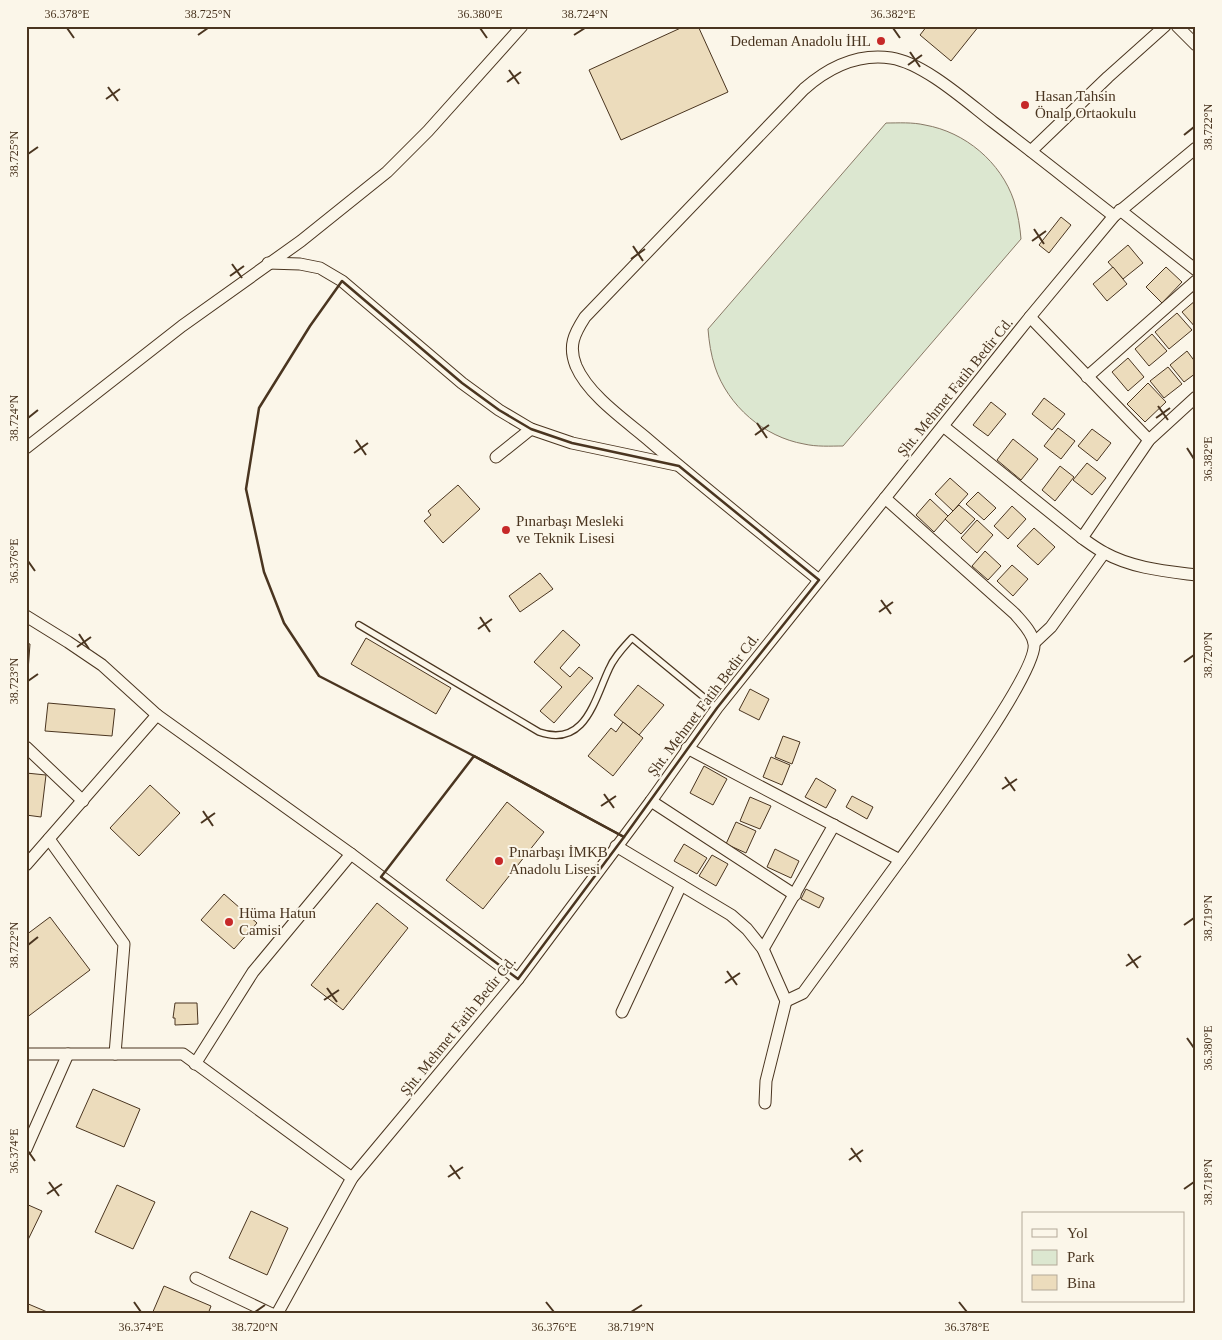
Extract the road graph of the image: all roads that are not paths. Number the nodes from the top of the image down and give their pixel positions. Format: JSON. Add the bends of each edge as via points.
{"nodes":[{"id":1,"x":522,"y":26,"type":"edge"},
{"id":2,"x":1165,"y":26,"type":"edge"},
{"id":3,"x":1177,"y":26,"type":"edge"},
{"id":4,"x":1196,"y":45,"type":"edge"},
{"id":5,"x":1196,"y":148,"type":"edge"},
{"id":6,"x":1031,"y":151,"type":"junction"},
{"id":7,"x":1117,"y":213,"type":"junction"},
{"id":8,"x":268,"y":263,"type":"junction"},
{"id":9,"x":1196,"y":270,"type":"edge"},
{"id":10,"x":1196,"y":281,"type":"edge"},
{"id":11,"x":1030,"y":317,"type":"junction"},
{"id":12,"x":1087,"y":377,"type":"junction"},
{"id":13,"x":1196,"y":397,"type":"edge"},
{"id":14,"x":943,"y":426,"type":"junction"},
{"id":15,"x":531,"y":429,"type":"junction"},
{"id":16,"x":1149,"y":440,"type":"junction"},
{"id":17,"x":26,"y":448,"type":"edge"},
{"id":18,"x":496,"y":457,"type":"dead end"},
{"id":19,"x":679,"y":466,"type":"junction"},
{"id":20,"x":885,"y":498,"type":"junction"},
{"id":21,"x":1082,"y":538,"type":"junction"},
{"id":22,"x":1104,"y":553,"type":"junction"},
{"id":23,"x":1196,"y":575,"type":"edge"},
{"id":24,"x":819,"y":580,"type":"junction"},
{"id":25,"x":26,"y":616,"type":"edge"},
{"id":26,"x":359,"y":625,"type":"dead end"},
{"id":27,"x":1034,"y":643,"type":"junction"},
{"id":28,"x":717,"y":708,"type":"junction"},
{"id":29,"x":157,"y":715,"type":"junction"},
{"id":30,"x":26,"y":747,"type":"edge"},
{"id":31,"x":687,"y":748,"type":"junction"},
{"id":32,"x":83,"y":801,"type":"junction"},
{"id":33,"x":651,"y":801,"type":"junction"},
{"id":34,"x":834,"y":825,"type":"junction"},
{"id":35,"x":49,"y":839,"type":"junction"},
{"id":36,"x":616,"y":846,"type":"junction"},
{"id":37,"x":350,"y":854,"type":"junction"},
{"id":38,"x":900,"y":860,"type":"junction"},
{"id":39,"x":26,"y":865,"type":"edge"},
{"id":40,"x":681,"y":885,"type":"junction"},
{"id":41,"x":795,"y":895,"type":"junction"},
{"id":42,"x":762,"y":949,"type":"junction"},
{"id":43,"x":518,"y":979,"type":"junction"},
{"id":44,"x":786,"y":1001,"type":"junction"},
{"id":45,"x":622,"y":1012,"type":"dead end"},
{"id":46,"x":26,"y":1054,"type":"edge"},
{"id":47,"x":68,"y":1054,"type":"junction"},
{"id":48,"x":115,"y":1054,"type":"junction"},
{"id":49,"x":196,"y":1064,"type":"junction"},
{"id":50,"x":765,"y":1102,"type":"dead end"},
{"id":51,"x":26,"y":1149,"type":"edge"},
{"id":52,"x":352,"y":1178,"type":"junction"},
{"id":53,"x":196,"y":1278,"type":"dead end"},
{"id":54,"x":272,"y":1314,"type":"edge"},
{"id":55,"x":277,"y":1314,"type":"edge"}],
"edges":[{"from":1,"to":8,"type":"street","via":[[387,172],[301,241]]},
{"from":2,"to":6,"type":"street"},
{"from":3,"to":4,"type":"street"},
{"from":5,"to":7,"type":"street","name":"Şht. Mehmet Fatih Bedir Cd."},
{"from":6,"to":7,"type":"street"},
{"from":6,"to":19,"type":"street","via":[[936,78],[893,58],[856,59],[821,74],[804,88],[585,316],[573,335],[572,353],[586,383]]},
{"from":7,"to":9,"type":"street"},
{"from":7,"to":11,"type":"street","name":"Şht. Mehmet Fatih Bedir Cd."},
{"from":8,"to":15,"type":"street","via":[[320,268],[342,281],[462,383]]},
{"from":8,"to":17,"type":"street"},
{"from":10,"to":12,"type":"street"},
{"from":11,"to":12,"type":"street"},
{"from":11,"to":14,"type":"street","name":"Şht. Mehmet Fatih Bedir Cd."},
{"from":12,"to":16,"type":"street"},
{"from":13,"to":16,"type":"street"},
{"from":14,"to":20,"type":"street","name":"Şht. Mehmet Fatih Bedir Cd."},
{"from":14,"to":21,"type":"street"},
{"from":15,"to":18,"type":"street"},
{"from":15,"to":19,"type":"street","via":[[572,443]]},
{"from":16,"to":21,"type":"street"},
{"from":19,"to":24,"type":"street"},
{"from":20,"to":24,"type":"street","name":"Şht. Mehmet Fatih Bedir Cd."},
{"from":20,"to":27,"type":"street","via":[[1015,614]]},
{"from":21,"to":22,"type":"street"},
{"from":22,"to":23,"type":"street","via":[[1143,567]]},
{"from":22,"to":27,"type":"street","via":[[1051,627]]},
{"from":24,"to":28,"type":"street","name":"Şht. Mehmet Fatih Bedir Cd."},
{"from":25,"to":29,"type":"street","via":[[102,665]]},
{"from":26,"to":28,"type":"lane","via":[[550,736],[565,735],[584,720],[594,706],[609,668],[632,638]]},
{"from":27,"to":38,"type":"street","via":[[1029,665],[1009,703]]},
{"from":28,"to":31,"type":"street","name":"Şht. Mehmet Fatih Bedir Cd."},
{"from":29,"to":32,"type":"street"},
{"from":29,"to":37,"type":"street"},
{"from":30,"to":32,"type":"street"},
{"from":31,"to":33,"type":"street","name":"Şht. Mehmet Fatih Bedir Cd."},
{"from":31,"to":34,"type":"street"},
{"from":32,"to":35,"type":"street"},
{"from":33,"to":36,"type":"street","name":"Şht. Mehmet Fatih Bedir Cd."},
{"from":33,"to":41,"type":"street"},
{"from":34,"to":38,"type":"street"},
{"from":34,"to":41,"type":"street"},
{"from":35,"to":39,"type":"street"},
{"from":35,"to":48,"type":"street","via":[[124,944]]},
{"from":36,"to":40,"type":"street"},
{"from":36,"to":43,"type":"street","name":"Şht. Mehmet Fatih Bedir Cd."},
{"from":37,"to":43,"type":"street"},
{"from":37,"to":49,"type":"street","via":[[252,972]]},
{"from":38,"to":44,"type":"street","via":[[803,993]]},
{"from":40,"to":42,"type":"street","via":[[747,928]]},
{"from":40,"to":45,"type":"street"},
{"from":41,"to":42,"type":"street"},
{"from":42,"to":44,"type":"street"},
{"from":43,"to":52,"type":"street","name":"Şht. Mehmet Fatih Bedir Cd."},
{"from":44,"to":50,"type":"street","via":[[766,1080]]},
{"from":46,"to":47,"type":"street"},
{"from":47,"to":48,"type":"street"},
{"from":47,"to":51,"type":"street"},
{"from":48,"to":49,"type":"street","via":[[182,1054]]},
{"from":49,"to":52,"type":"street"},
{"from":52,"to":55,"type":"street","name":"Şht. Mehmet Fatih Bedir Cd."},
{"from":53,"to":54,"type":"street"}]}
